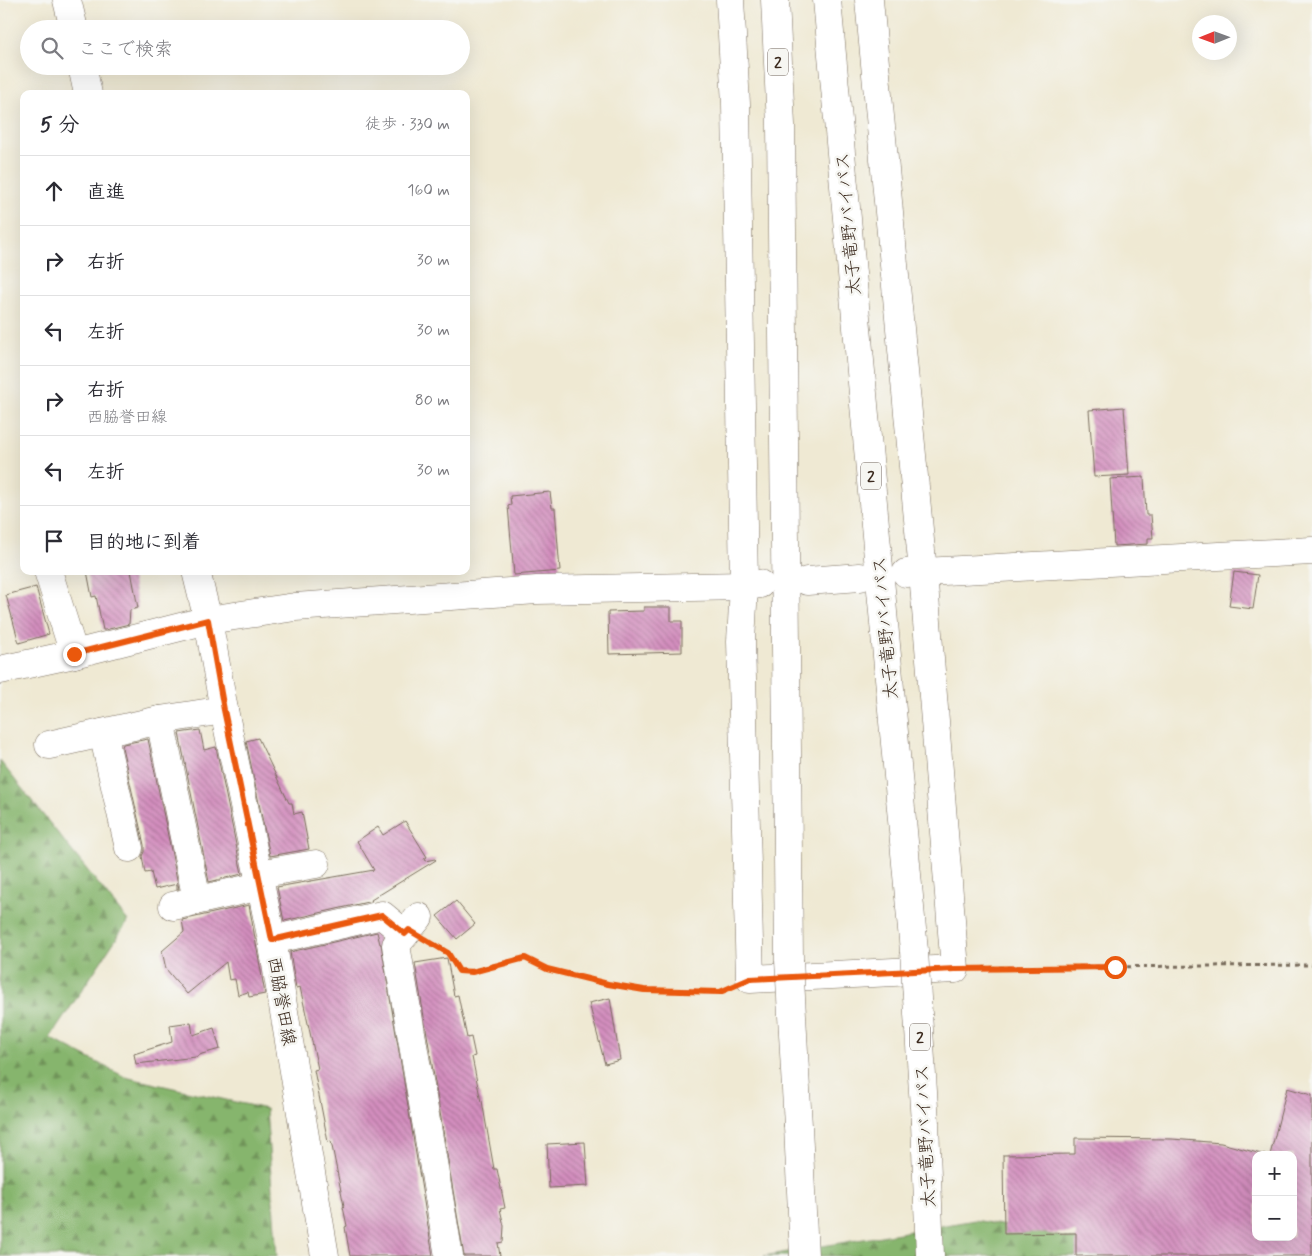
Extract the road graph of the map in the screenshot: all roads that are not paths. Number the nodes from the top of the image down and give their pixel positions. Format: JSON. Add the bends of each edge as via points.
{"nodes":[{"id":1,"x":67,"y":0,"type":"edge"},
{"id":2,"x":730,"y":0,"type":"edge"},
{"id":3,"x":766,"y":0,"type":"edge"},
{"id":4,"x":776,"y":0,"type":"edge"},
{"id":5,"x":827,"y":0,"type":"edge"},
{"id":6,"x":869,"y":0,"type":"edge"},
{"id":7,"x":72,"y":20,"type":"edge"},
{"id":8,"x":84,"y":75,"type":"edge"},
{"id":9,"x":87,"y":90,"type":"edge"},
{"id":10,"x":780,"y":125,"type":"junction"},
{"id":11,"x":1312,"y":551,"type":"edge"},
{"id":12,"x":914,"y":573,"type":"junction"},
{"id":13,"x":49,"y":575,"type":"edge"},
{"id":14,"x":197,"y":575,"type":"edge"},
{"id":15,"x":860,"y":577,"type":"dead end"},
{"id":16,"x":806,"y":581,"type":"dead end"},
{"id":17,"x":752,"y":585,"type":"junction"},
{"id":18,"x":208,"y":620,"type":"junction"},
{"id":19,"x":74,"y":654,"type":"junction"},
{"id":20,"x":0,"y":670,"type":"edge"},
{"id":21,"x":224,"y":710,"type":"junction"},
{"id":22,"x":160,"y":720,"type":"junction"},
{"id":23,"x":103,"y":733,"type":"junction"},
{"id":24,"x":49,"y":745,"type":"dead end"},
{"id":25,"x":129,"y":848,"type":"dead end"},
{"id":26,"x":316,"y":864,"type":"dead end"},
{"id":27,"x":259,"y":880,"type":"junction"},
{"id":28,"x":272,"y":940,"type":"junction"},
{"id":29,"x":325,"y":1256,"type":"edge"},
{"id":30,"x":449,"y":1256,"type":"edge"},
{"id":31,"x":804,"y":1256,"type":"edge"},
{"id":32,"x":930,"y":1256,"type":"edge"}],
"edges":[{"from":1,"to":7,"type":"main road"},
{"from":2,"to":17,"type":"main road"},
{"from":3,"to":10,"type":"main road"},
{"from":4,"to":10,"type":"main road","number":"2"},
{"from":5,"to":32,"type":"main road","name":"太子竜野バイパス","number":"2","bridge":true,"via":[[914,952]]},
{"from":6,"to":12,"type":"main road"},
{"from":8,"to":9,"type":"main road"},
{"from":10,"to":31,"type":"main road","number":"2","bridge":true,"via":[[789,960]]},
{"from":11,"to":12,"type":"main road"},
{"from":12,"to":17,"type":"main road","via":[[955,969],[750,979],[741,641]]},
{"from":13,"to":19,"type":"main road"},
{"from":14,"to":18,"type":"main road","name":"西脇誉田線"},
{"from":15,"to":16,"type":"main road"},
{"from":17,"to":18,"type":"main road","via":[[537,590],[295,607]]},
{"from":18,"to":19,"type":"main road"},
{"from":18,"to":21,"type":"main road","name":"西脇誉田線"},
{"from":19,"to":20,"type":"main road"},
{"from":21,"to":22,"type":"main road"},
{"from":21,"to":27,"type":"main road","name":"西脇誉田線"},
{"from":22,"to":23,"type":"main road"},
{"from":22,"to":27,"type":"main road","via":[[185,903]]},
{"from":23,"to":24,"type":"main road"},
{"from":23,"to":25,"type":"main road"},
{"from":26,"to":27,"type":"main road"},
{"from":27,"to":28,"type":"main road","name":"西脇誉田線"},
{"from":28,"to":29,"type":"main road","name":"西脇誉田線"},
{"from":28,"to":30,"type":"main road","via":[[382,915],[411,927],[396,945]]}]}
